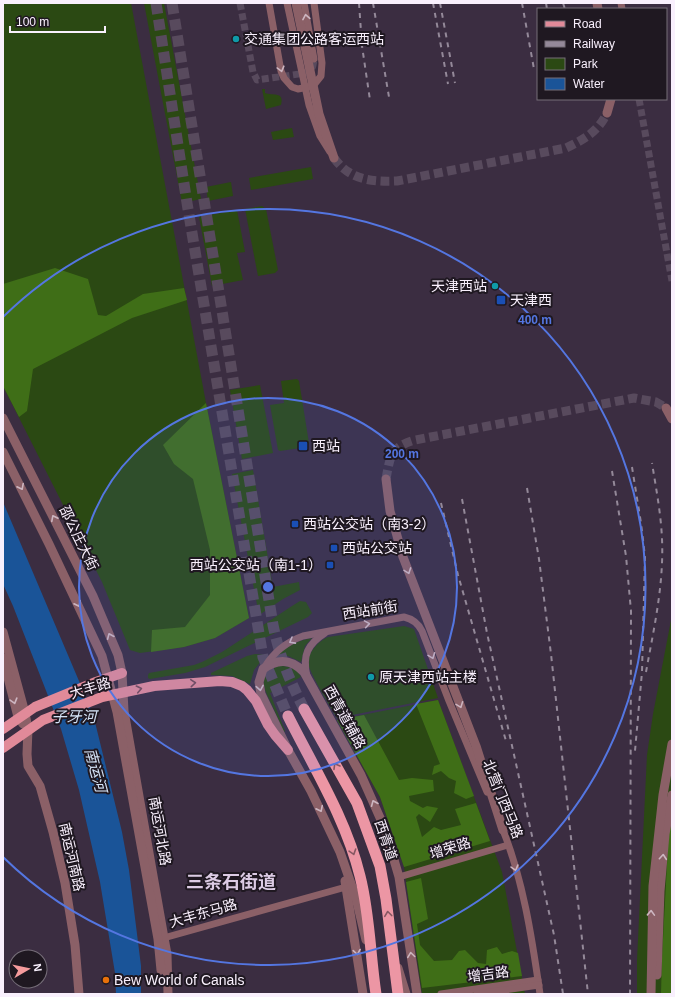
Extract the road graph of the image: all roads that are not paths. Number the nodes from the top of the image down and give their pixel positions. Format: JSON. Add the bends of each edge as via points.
{"nodes":[{"id":1,"x":269,"y":3,"type":"edge"},
{"id":2,"x":287,"y":3,"type":"edge"},
{"id":3,"x":296,"y":3,"type":"edge"},
{"id":4,"x":304,"y":3,"type":"edge"},
{"id":5,"x":314,"y":3,"type":"edge"},
{"id":6,"x":314,"y":59,"type":"dead end"},
{"id":7,"x":611,"y":100,"type":"edge"},
{"id":8,"x":607,"y":113,"type":"tunnel mouth"},
{"id":9,"x":334,"y":158,"type":"joint"},
{"id":10,"x":666,"y":408,"type":"tunnel mouth"},
{"id":11,"x":3,"y":418,"type":"edge"},
{"id":12,"x":672,"y":419,"type":"edge"},
{"id":13,"x":3,"y":452,"type":"edge"},
{"id":14,"x":386,"y":479,"type":"tunnel mouth"},
{"id":15,"x":415,"y":621,"type":"joint"},
{"id":16,"x":329,"y":630,"type":"junction"},
{"id":17,"x":3,"y":632,"type":"edge"},
{"id":18,"x":3,"y":658,"type":"edge"},
{"id":19,"x":263,"y":669,"type":"junction"},
{"id":20,"x":122,"y":673,"type":"junction"},
{"id":21,"x":109,"y":677,"type":"junction"},
{"id":22,"x":308,"y":678,"type":"junction"},
{"id":23,"x":124,"y":692,"type":"junction"},
{"id":24,"x":113,"y":694,"type":"junction"},
{"id":25,"x":304,"y":709,"type":"tunnel mouth"},
{"id":26,"x":22,"y":715,"type":"junction"},
{"id":27,"x":288,"y":716,"type":"tunnel mouth"},
{"id":28,"x":3,"y":729,"type":"edge"},
{"id":29,"x":28,"y":729,"type":"junction"},
{"id":30,"x":672,"y":744,"type":"edge"},
{"id":31,"x":3,"y":748,"type":"edge"},
{"id":32,"x":288,"y":750,"type":"junction"},
{"id":33,"x":672,"y":795,"type":"edge"},
{"id":34,"x":503,"y":830,"type":"junction"},
{"id":35,"x":331,"y":832,"type":"junction"},
{"id":36,"x":508,"y":845,"type":"junction"},
{"id":37,"x":399,"y":877,"type":"junction"},
{"id":38,"x":346,"y":886,"type":"junction"},
{"id":39,"x":161,"y":938,"type":"junction"},
{"id":40,"x":393,"y":950,"type":"junction"},
{"id":41,"x":372,"y":965,"type":"junction"},
{"id":42,"x":539,"y":983,"type":"junction"},
{"id":43,"x":79,"y":994,"type":"edge"},
{"id":44,"x":162,"y":994,"type":"edge"},
{"id":45,"x":168,"y":994,"type":"edge"},
{"id":46,"x":363,"y":994,"type":"edge"},
{"id":47,"x":376,"y":994,"type":"edge"},
{"id":48,"x":398,"y":994,"type":"edge"},
{"id":49,"x":406,"y":994,"type":"edge"},
{"id":50,"x":417,"y":994,"type":"edge"},
{"id":51,"x":441,"y":994,"type":"edge"},
{"id":52,"x":477,"y":994,"type":"edge"},
{"id":53,"x":540,"y":994,"type":"edge"},
{"id":54,"x":651,"y":994,"type":"edge"},
{"id":55,"x":655,"y":994,"type":"edge"}],
"edges":[{"from":1,"to":5,"type":"street","one_way":true,"via":[[281,71],[287,83],[298,90],[313,86],[321,76],[322,63]]},
{"from":2,"to":9,"type":"street","via":[[309,105],[320,136]]},
{"from":3,"to":9,"type":"street","via":[[319,114]]},
{"from":6,"to":4,"type":"street","one_way":true},
{"from":7,"to":8,"type":"street"},
{"from":10,"to":12,"type":"street"},
{"from":20,"to":11,"type":"street","name":"邵公庄大街","one_way":true,"via":[[118,655],[93,596]]},
{"from":13,"to":21,"type":"street","name":"邵公庄大街","one_way":true,"via":[[90,627]]},
{"from":14,"to":34,"type":"street","one_way":true,"via":[[390,511],[401,551],[476,746]]},
{"from":16,"to":15,"type":"street","name":"西站前街","one_way":true,"via":[[404,617]]},
{"from":15,"to":34,"type":"street","name":"北营门西马路","one_way":true,"via":[[422,631]]},
{"from":16,"to":19,"type":"street","name":"西站前街","one_way":true,"via":[[302,636],[287,643],[271,657]]},
{"from":16,"to":22,"type":"street","via":[[309,646],[305,666]]},
{"from":17,"to":26,"type":"street"},
{"from":18,"to":26,"type":"street","one_way":true},
{"from":19,"to":22,"type":"street","name":"西青道辅路","via":[[275,663],[288,662],[299,667]]},
{"from":19,"to":32,"type":"street","one_way":true,"via":[[259,682],[261,694]]},
{"from":20,"to":21,"type":"main road","name":"大丰路"},
{"from":20,"to":23,"type":"street","name":"南运河北路"},
{"from":21,"to":24,"type":"street","name":"南运河北路"},
{"from":21,"to":26,"type":"main road","name":"大丰路","via":[[46,702]]},
{"from":37,"to":22,"type":"street","name":"西青道辅路","one_way":true,"via":[[385,829],[373,801]]},
{"from":23,"to":24,"type":"main road","name":"大丰路"},
{"from":23,"to":32,"type":"main road","one_way":true,"via":[[154,686],[232,682],[242,686],[256,701],[268,726]]},
{"from":23,"to":39,"type":"street","name":"南运河北路","via":[[124,711]]},
{"from":24,"to":29,"type":"main road","name":"大丰路","via":[[50,716]]},
{"from":24,"to":39,"type":"street","name":"南运河北路"},
{"from":40,"to":25,"type":"highway","name":"西青道","one_way":true,"via":[[380,866],[370,835],[357,803]]},
{"from":26,"to":28,"type":"main road","name":"大丰路"},
{"from":26,"to":29,"type":"street"},
{"from":27,"to":41,"type":"highway","one_way":true,"via":[[351,846],[360,877]]},
{"from":29,"to":31,"type":"main road","name":"大丰路"},
{"from":29,"to":43,"type":"street","name":"南运河南路","via":[[28,766],[40,786],[65,883],[75,945]]},
{"from":54,"to":30,"type":"street","one_way":true,"via":[[653,878]]},
{"from":32,"to":35,"type":"street","one_way":true},
{"from":55,"to":33,"type":"street","one_way":true,"via":[[665,834]]},
{"from":34,"to":36,"type":"street","name":"北营门西马路"},
{"from":35,"to":38,"type":"street"},
{"from":35,"to":41,"type":"street","via":[[348,871]]},
{"from":36,"to":37,"type":"street","name":"增荣路"},
{"from":36,"to":42,"type":"street","name":"北营门西马路","one_way":true,"via":[[523,898]]},
{"from":50,"to":37,"type":"street","name":"西青道辅路","one_way":true},
{"from":38,"to":39,"type":"street","name":"大丰东马路"},
{"from":38,"to":46,"type":"street","one_way":true},
{"from":39,"to":44,"type":"street","name":"南运河北路"},
{"from":39,"to":45,"type":"street","name":"南运河北路"},
{"from":40,"to":48,"type":"highway","name":"西青道"},
{"from":40,"to":49,"type":"street"},
{"from":41,"to":47,"type":"highway"},
{"from":42,"to":51,"type":"street","name":"增吉路"},
{"from":42,"to":52,"type":"street","name":"增吉路"},
{"from":42,"to":53,"type":"street","name":"北营门西马路"}]}
